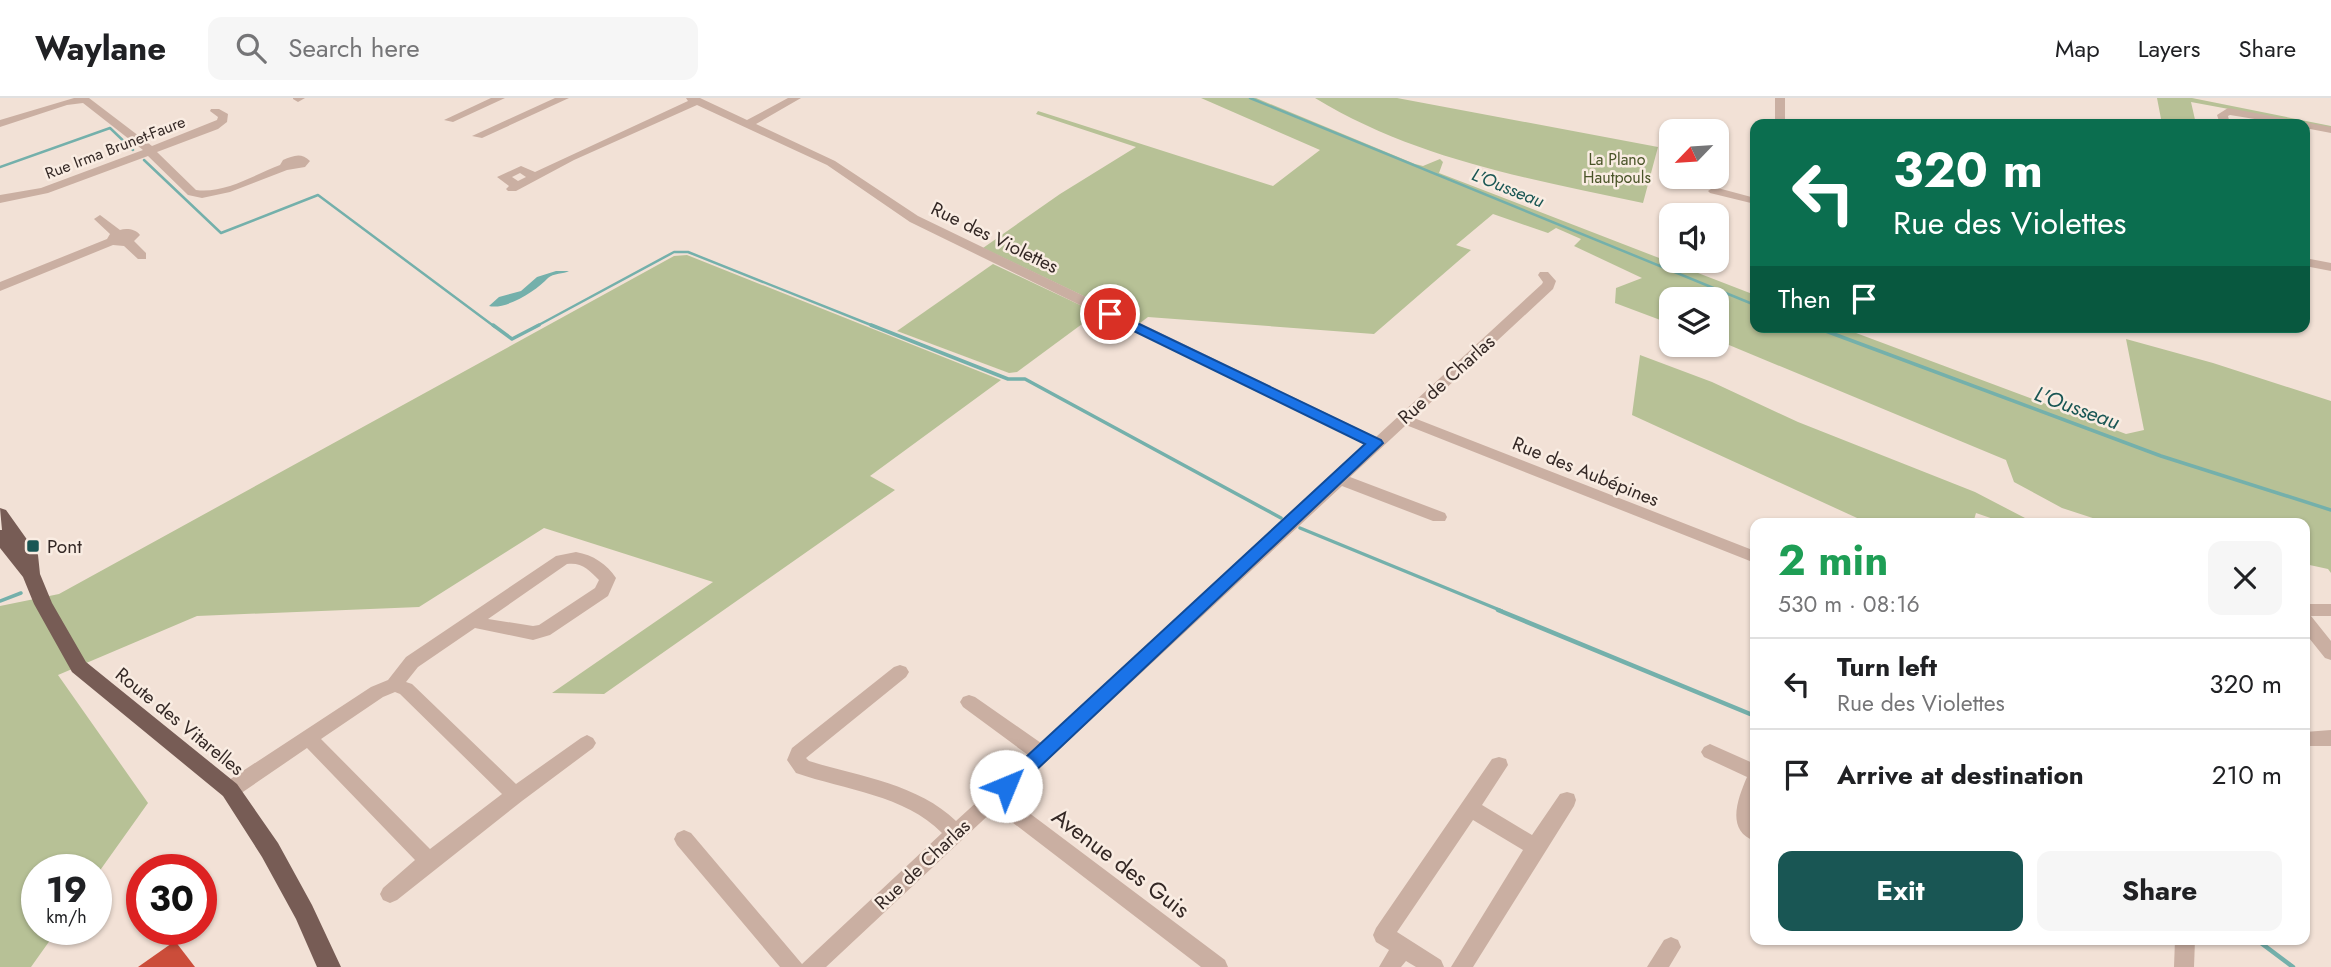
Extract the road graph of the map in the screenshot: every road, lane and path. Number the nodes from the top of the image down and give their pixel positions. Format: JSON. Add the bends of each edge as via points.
{"nodes":[{"id":1,"x":500,"y":98,"type":"edge"},
{"id":2,"x":564,"y":98,"type":"edge"},
{"id":3,"x":796,"y":98,"type":"edge"},
{"id":4,"x":1780,"y":98,"type":"edge"},
{"id":5,"x":693,"y":99,"type":"edge"},
{"id":6,"x":215,"y":110,"type":"dead end"},
{"id":7,"x":1780,"y":119,"type":"edge"},
{"id":8,"x":2224,"y":119,"type":"edge"},
{"id":9,"x":2275,"y":119,"type":"edge"},
{"id":10,"x":449,"y":120,"type":"dead end"},
{"id":11,"x":0,"y":124,"type":"edge"},
{"id":12,"x":747,"y":124,"type":"junction"},
{"id":13,"x":2310,"y":125,"type":"edge"},
{"id":14,"x":2331,"y":130,"type":"edge"},
{"id":15,"x":478,"y":136,"type":"dead end"},
{"id":16,"x":150,"y":151,"type":"junction"},
{"id":17,"x":285,"y":167,"type":"dead end"},
{"id":18,"x":535,"y":177,"type":"junction"},
{"id":19,"x":1714,"y":191,"type":"dead end"},
{"id":20,"x":0,"y":199,"type":"edge"},
{"id":21,"x":1750,"y":200,"type":"edge"},
{"id":22,"x":100,"y":219,"type":"dead end"},
{"id":23,"x":119,"y":239,"type":"junction"},
{"id":24,"x":142,"y":256,"type":"dead end"},
{"id":25,"x":2310,"y":263,"type":"edge"},
{"id":26,"x":2331,"y":267,"type":"edge"},
{"id":27,"x":1544,"y":275,"type":"dead end"},
{"id":28,"x":0,"y":287,"type":"edge"},
{"id":29,"x":1404,"y":419,"type":"junction"},
{"id":30,"x":1376,"y":443,"type":"junction"},
{"id":31,"x":1337,"y":478,"type":"junction"},
{"id":32,"x":0,"y":514,"type":"edge"},
{"id":33,"x":1439,"y":517,"type":"dead end"},
{"id":34,"x":0,"y":536,"type":"edge"},
{"id":35,"x":1750,"y":554,"type":"edge"},
{"id":36,"x":34,"y":580,"type":"junction"},
{"id":37,"x":2310,"y":610,"type":"edge"},
{"id":38,"x":2331,"y":610,"type":"edge"},
{"id":39,"x":473,"y":620,"type":"junction"},
{"id":40,"x":2310,"y":627,"type":"edge"},
{"id":41,"x":2331,"y":653,"type":"edge"},
{"id":42,"x":900,"y":672,"type":"dead end"},
{"id":43,"x":394,"y":685,"type":"junction"},
{"id":44,"x":969,"y":702,"type":"dead end"},
{"id":45,"x":308,"y":737,"type":"junction"},
{"id":46,"x":2331,"y":738,"type":"edge"},
{"id":47,"x":2310,"y":739,"type":"edge"},
{"id":48,"x":587,"y":743,"type":"dead end"},
{"id":49,"x":1710,"y":752,"type":"dead end"},
{"id":50,"x":1040,"y":753,"type":"junction"},
{"id":51,"x":1499,"y":765,"type":"dead end"},
{"id":52,"x":1750,"y":770,"type":"edge"},
{"id":53,"x":230,"y":790,"type":"junction"},
{"id":54,"x":1750,"y":793,"type":"edge"},
{"id":55,"x":515,"y":795,"type":"junction"},
{"id":56,"x":994,"y":798,"type":"junction"},
{"id":57,"x":1567,"y":800,"type":"dead end"},
{"id":58,"x":1470,"y":808,"type":"junction"},
{"id":59,"x":1750,"y":829,"type":"edge"},
{"id":60,"x":955,"y":833,"type":"junction"},
{"id":61,"x":684,"y":839,"type":"dead end"},
{"id":62,"x":1535,"y":847,"type":"junction"},
{"id":63,"x":429,"y":861,"type":"junction"},
{"id":64,"x":390,"y":894,"type":"dead end"},
{"id":65,"x":2185,"y":945,"type":"edge"},
{"id":66,"x":1671,"y":947,"type":"dead end"},
{"id":67,"x":1403,"y":948,"type":"junction"},
{"id":68,"x":329,"y":967,"type":"edge"},
{"id":69,"x":793,"y":967,"type":"edge"},
{"id":70,"x":811,"y":967,"type":"edge"},
{"id":71,"x":1218,"y":967,"type":"edge"},
{"id":72,"x":1389,"y":967,"type":"edge"},
{"id":73,"x":1434,"y":967,"type":"edge"},
{"id":74,"x":1461,"y":967,"type":"edge"},
{"id":75,"x":1657,"y":967,"type":"edge"},
{"id":76,"x":2184,"y":967,"type":"edge"}],
"edges":[{"from":1,"to":10,"type":"street"},
{"from":2,"to":15,"type":"street"},
{"from":3,"to":12,"type":"street"},
{"from":4,"to":7,"type":"street"},
{"from":5,"to":12,"type":"street","name":"Rue des Violettes"},
{"from":5,"to":18,"type":"street"},
{"from":6,"to":16,"type":"street","name":"Rue Irma Brunet-Faure","via":[[224,116],[220,124]]},
{"from":8,"to":9,"type":"street","via":[[2222,114],[2228,111]]},
{"from":11,"to":16,"type":"street","via":[[83,99]]},
{"from":12,"to":30,"type":"street","name":"Rue des Violettes","via":[[831,163],[914,219]]},
{"from":13,"to":14,"type":"street"},
{"from":16,"to":17,"type":"street","via":[[198,195]]},
{"from":16,"to":20,"type":"street","name":"Rue Irma Brunet-Faure","via":[[44,191]]},
{"from":18,"to":18,"type":"street","via":[[521,169],[503,177],[515,188]]},
{"from":19,"to":21,"type":"street"},
{"from":22,"to":23,"type":"street"},
{"from":23,"to":24,"type":"street"},
{"from":23,"to":28,"type":"street"},
{"from":25,"to":26,"type":"street"},
{"from":27,"to":29,"type":"street","name":"Rue de Charlas","via":[[1550,281],[1548,286]]},
{"from":29,"to":30,"type":"street","name":"Rue de Charlas"},
{"from":29,"to":35,"type":"street","name":"Rue des Aubépines"},
{"from":30,"to":31,"type":"street","name":"Rue de Charlas"},
{"from":31,"to":33,"type":"street"},
{"from":31,"to":50,"type":"street","name":"Rue de Charlas"},
{"from":32,"to":36,"type":"main road","via":[[29,555]]},
{"from":34,"to":36,"type":"main road"},
{"from":36,"to":53,"type":"main road","name":"Route des Vitarelles","via":[[79,667]]},
{"from":37,"to":38,"type":"street"},
{"from":39,"to":39,"type":"street","via":[[575,555],[584,557],[608,578],[602,592],[544,630],[533,633]]},
{"from":39,"to":43,"type":"street","via":[[412,662]]},
{"from":40,"to":41,"type":"street"},
{"from":42,"to":60,"type":"street","via":[[798,752],[796,760],[803,767],[903,797],[935,813]]},
{"from":43,"to":45,"type":"street"},
{"from":43,"to":55,"type":"street","via":[[406,689]]},
{"from":44,"to":50,"type":"street"},
{"from":45,"to":53,"type":"street"},
{"from":45,"to":63,"type":"street"},
{"from":46,"to":47,"type":"street"},
{"from":48,"to":55,"type":"street"},
{"from":49,"to":52,"type":"street"},
{"from":50,"to":56,"type":"street","name":"Rue de Charlas"},
{"from":51,"to":58,"type":"street"},
{"from":53,"to":68,"type":"main road","name":"Route des Vitarelles","via":[[270,850]]},
{"from":54,"to":59,"type":"street","via":[[1743,813]]},
{"from":55,"to":63,"type":"street"},
{"from":56,"to":60,"type":"street","name":"Rue de Charlas"},
{"from":56,"to":71,"type":"street","name":"Avenue des Guis"},
{"from":57,"to":62,"type":"street"},
{"from":58,"to":62,"type":"street"},
{"from":58,"to":67,"type":"street","via":[[1383,935]]},
{"from":60,"to":70,"type":"street","name":"Rue de Charlas"},
{"from":61,"to":69,"type":"street"},
{"from":62,"to":74,"type":"street"},
{"from":63,"to":64,"type":"street"},
{"from":65,"to":76,"type":"street"},
{"from":66,"to":75,"type":"street"},
{"from":67,"to":72,"type":"street"},
{"from":67,"to":73,"type":"street"}]}
